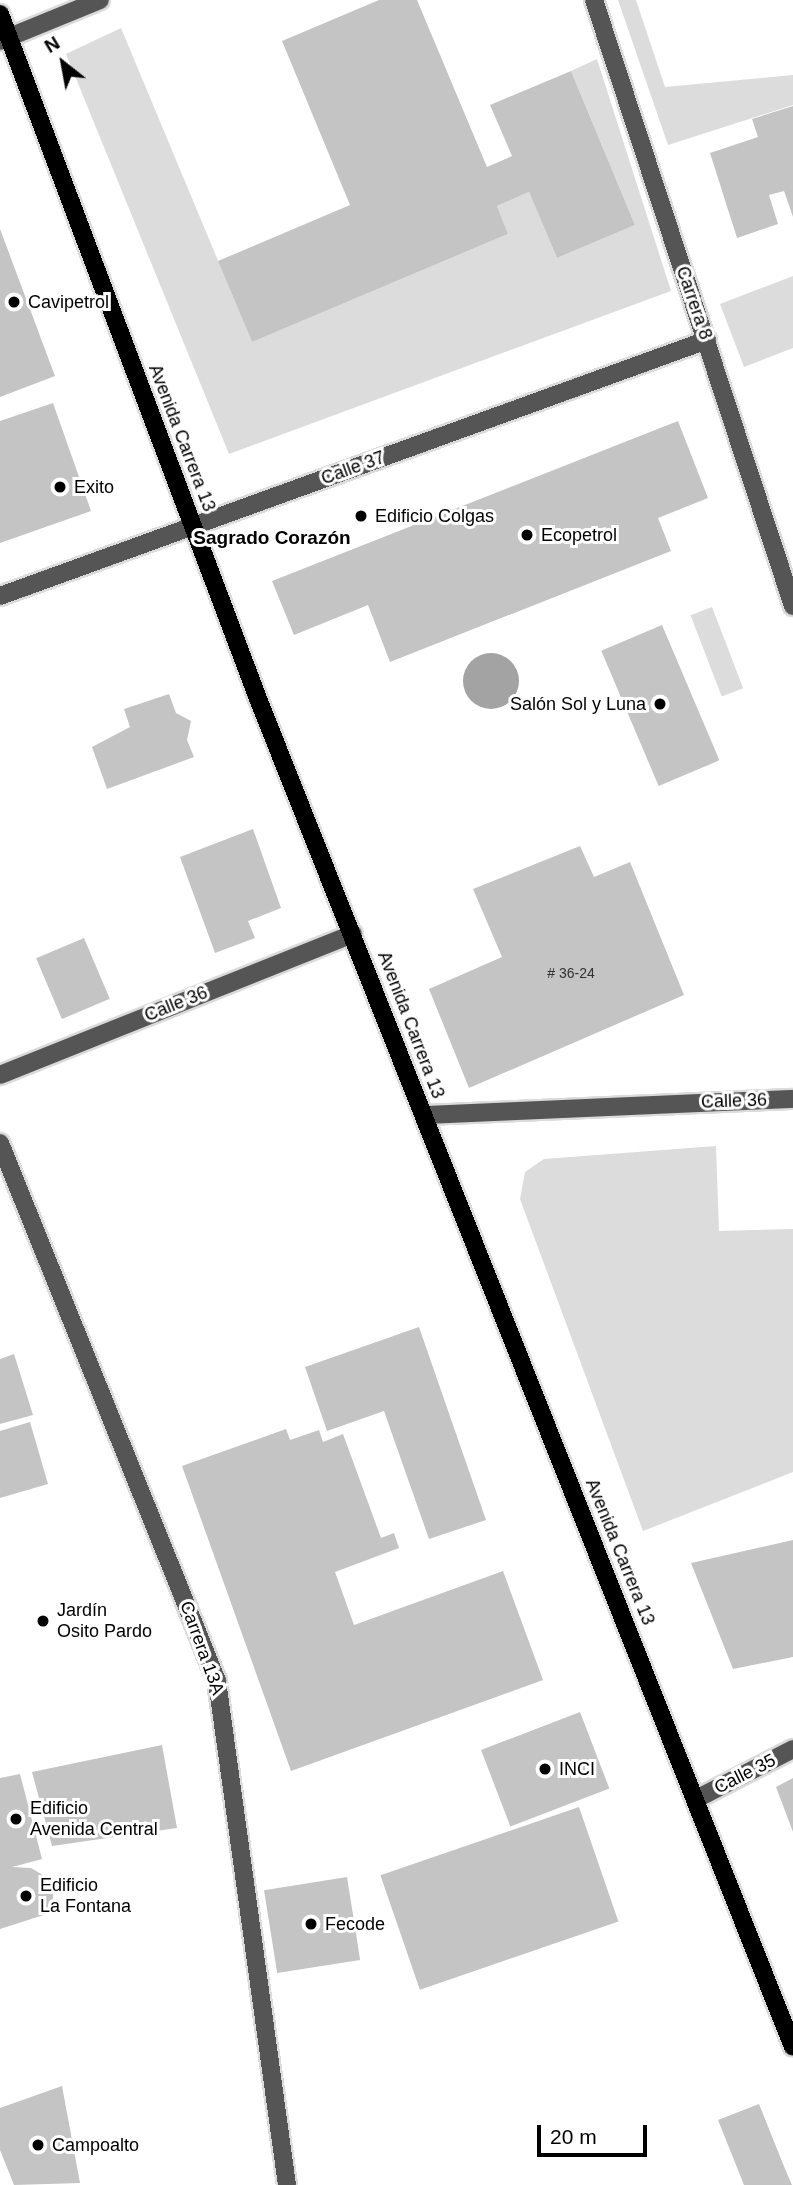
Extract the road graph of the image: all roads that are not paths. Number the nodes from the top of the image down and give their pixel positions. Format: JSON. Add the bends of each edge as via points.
{"nodes":[{"id":1,"x":100,"y":0,"type":"edge"},
{"id":2,"x":594,"y":0,"type":"edge"},
{"id":3,"x":0,"y":14,"type":"edge"},
{"id":4,"x":5,"y":39,"type":"edge"},
{"id":5,"x":707,"y":340,"type":"junction"},
{"id":6,"x":193,"y":525,"type":"junction"},
{"id":7,"x":0,"y":596,"type":"edge"},
{"id":8,"x":793,"y":606,"type":"edge"},
{"id":9,"x":353,"y":934,"type":"junction"},
{"id":10,"x":0,"y":1075,"type":"edge"},
{"id":11,"x":793,"y":1099,"type":"edge"},
{"id":12,"x":424,"y":1115,"type":"junction"},
{"id":13,"x":0,"y":1143,"type":"edge"},
{"id":14,"x":793,"y":1749,"type":"edge"},
{"id":15,"x":696,"y":1799,"type":"junction"},
{"id":16,"x":793,"y":2047,"type":"edge"},
{"id":17,"x":287,"y":2185,"type":"edge"}],
"edges":[{"from":1,"to":4,"type":"street"},
{"from":2,"to":5,"type":"street","name":"Carrera 8"},
{"from":3,"to":4,"type":"main road","name":"Avenida Carrera 13"},
{"from":4,"to":6,"type":"main road","name":"Avenida Carrera 13"},
{"from":5,"to":6,"type":"street","name":"Calle 37"},
{"from":5,"to":8,"type":"street","name":"Carrera 8"},
{"from":6,"to":7,"type":"street","name":"Calle 37"},
{"from":6,"to":9,"type":"main road","name":"Avenida Carrera 13"},
{"from":9,"to":10,"type":"street","name":"Calle 36"},
{"from":9,"to":12,"type":"main road","name":"Avenida Carrera 13"},
{"from":11,"to":12,"type":"street","name":"Calle 36"},
{"from":12,"to":15,"type":"main road","name":"Avenida Carrera 13"},
{"from":13,"to":17,"type":"street","name":"Carrera 13A","via":[[217,1681]]},
{"from":14,"to":15,"type":"street","name":"Calle 35"},
{"from":15,"to":16,"type":"main road","name":"Avenida Carrera 13"}]}
